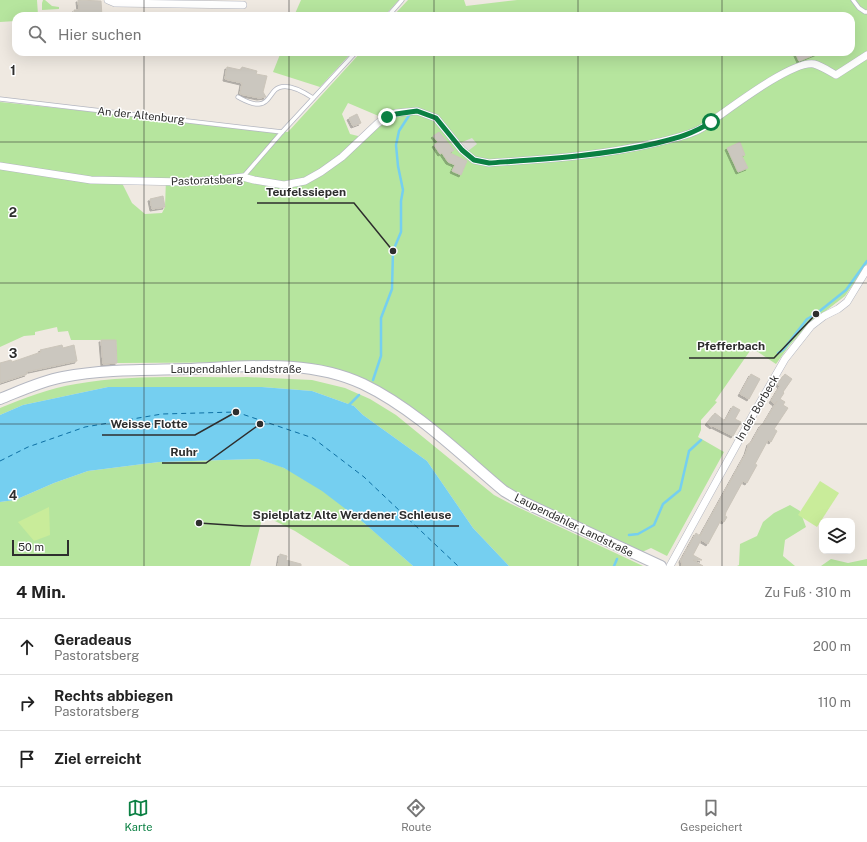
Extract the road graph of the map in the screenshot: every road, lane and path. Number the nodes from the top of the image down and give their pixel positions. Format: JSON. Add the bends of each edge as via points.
{"nodes":[{"id":1,"x":108,"y":0,"type":"edge"},
{"id":2,"x":402,"y":0,"type":"edge"},
{"id":3,"x":853,"y":0,"type":"edge"},
{"id":4,"x":244,"y":5,"type":"dead end"},
{"id":5,"x":392,"y":12,"type":"edge"},
{"id":6,"x":867,"y":12,"type":"edge"},
{"id":7,"x":867,"y":55,"type":"edge"},
{"id":8,"x":352,"y":56,"type":"edge"},
{"id":9,"x":238,"y":97,"type":"dead end"},
{"id":10,"x":313,"y":98,"type":"junction"},
{"id":11,"x":0,"y":99,"type":"edge"},
{"id":12,"x":282,"y":132,"type":"junction"},
{"id":13,"x":0,"y":166,"type":"edge"},
{"id":14,"x":243,"y":177,"type":"junction"},
{"id":15,"x":867,"y":269,"type":"edge"},
{"id":16,"x":0,"y":399,"type":"edge"},
{"id":17,"x":660,"y":566,"type":"edge"},
{"id":18,"x":670,"y":566,"type":"edge"}],
"edges":[{"from":1,"to":4,"type":"street","via":[[114,4]]},
{"from":2,"to":5,"type":"lane"},
{"from":3,"to":6,"type":"lane","via":[[859,8]]},
{"from":7,"to":14,"type":"street","name":"Pastoratsberg","via":[[836,75],[814,64],[800,67],[758,88],[697,131],[628,150],[489,163],[474,160],[462,150],[436,118],[417,111],[387,117],[342,157],[322,172],[304,181],[284,186]]},
{"from":8,"to":10,"type":"lane"},
{"from":9,"to":10,"type":"lane","via":[[252,104],[259,104],[268,100],[275,90],[285,86]]},
{"from":10,"to":12,"type":"lane"},
{"from":11,"to":12,"type":"lane","name":"An der Altenburg"},
{"from":12,"to":14,"type":"lane"},
{"from":13,"to":14,"type":"street","name":"Pastoratsberg","via":[[91,180],[184,182]]},
{"from":15,"to":18,"type":"street","name":"In der Borbeck","via":[[847,302],[811,326],[785,359]]},
{"from":16,"to":17,"type":"main road","name":"Laupendahler Landstraße","via":[[61,377],[120,370],[279,366],[332,373],[362,383],[403,408],[504,491]]}]}
